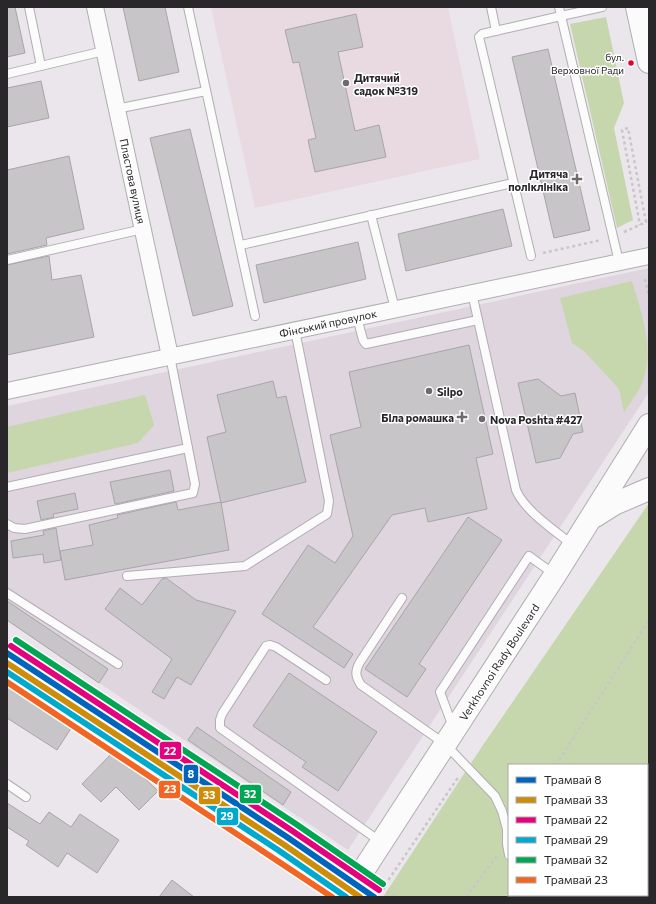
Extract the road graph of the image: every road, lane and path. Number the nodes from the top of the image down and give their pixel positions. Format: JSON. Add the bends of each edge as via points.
{"nodes":[{"id":1,"x":29,"y":7,"type":"edge"},
{"id":2,"x":95,"y":7,"type":"edge"},
{"id":3,"x":188,"y":7,"type":"edge"},
{"id":4,"x":491,"y":7,"type":"edge"},
{"id":5,"x":559,"y":7,"type":"edge"},
{"id":6,"x":602,"y":7,"type":"edge"},
{"id":7,"x":637,"y":7,"type":"edge"},
{"id":8,"x":561,"y":16,"type":"junction"},
{"id":9,"x":496,"y":31,"type":"junction"},
{"id":10,"x":104,"y":52,"type":"junction"},
{"id":11,"x":649,"y":62,"type":"edge"},
{"id":12,"x":41,"y":66,"type":"junction"},
{"id":13,"x":7,"y":74,"type":"edge"},
{"id":14,"x":206,"y":91,"type":"junction"},
{"id":15,"x":116,"y":108,"type":"junction"},
{"id":16,"x":513,"y":183,"type":"junction"},
{"id":17,"x":371,"y":215,"type":"junction"},
{"id":18,"x":640,"y":225,"type":"junction"},
{"id":19,"x":143,"y":229,"type":"junction"},
{"id":20,"x":613,"y":237,"type":"junction"},
{"id":21,"x":241,"y":245,"type":"junction"},
{"id":22,"x":531,"y":256,"type":"joint"},
{"id":23,"x":649,"y":256,"type":"edge"},
{"id":24,"x":7,"y":260,"type":"edge"},
{"id":25,"x":618,"y":262,"type":"junction"},
{"id":26,"x":645,"y":279,"type":"dead end"},
{"id":27,"x":472,"y":293,"type":"junction"},
{"id":28,"x":649,"y":296,"type":"edge"},
{"id":29,"x":395,"y":309,"type":"junction"},
{"id":30,"x":255,"y":316,"type":"dead end"},
{"id":31,"x":357,"y":317,"type":"junction"},
{"id":32,"x":478,"y":320,"type":"junction"},
{"id":33,"x":295,"y":330,"type":"junction"},
{"id":34,"x":170,"y":356,"type":"junction"},
{"id":35,"x":7,"y":391,"type":"edge"},
{"id":36,"x":649,"y":425,"type":"edge"},
{"id":37,"x":188,"y":448,"type":"junction"},
{"id":38,"x":7,"y":487,"type":"edge"},
{"id":39,"x":649,"y":489,"type":"edge"},
{"id":40,"x":592,"y":518,"type":"junction"},
{"id":41,"x":7,"y":524,"type":"edge"},
{"id":42,"x":574,"y":546,"type":"junction"},
{"id":43,"x":555,"y":575,"type":"junction"},
{"id":44,"x":127,"y":576,"type":"dead end"},
{"id":45,"x":7,"y":593,"type":"edge"},
{"id":46,"x":402,"y":598,"type":"dead end"},
{"id":47,"x":649,"y":620,"type":"edge"},
{"id":48,"x":7,"y":646,"type":"edge"},
{"id":49,"x":118,"y":664,"type":"dead end"},
{"id":50,"x":326,"y":680,"type":"dead end"},
{"id":51,"x":450,"y":737,"type":"junction"},
{"id":52,"x":557,"y":764,"type":"edge"},
{"id":53,"x":466,"y":766,"type":"junction"},
{"id":54,"x":7,"y":784,"type":"edge"},
{"id":55,"x":26,"y":797,"type":"dead end"},
{"id":56,"x":381,"y":843,"type":"junction"},
{"id":57,"x":507,"y":844,"type":"junction"},
{"id":58,"x":508,"y":849,"type":"edge"},
{"id":59,"x":328,"y":861,"type":"dead end"},
{"id":60,"x":346,"y":897,"type":"edge"},
{"id":61,"x":394,"y":897,"type":"edge"},
{"id":62,"x":466,"y":897,"type":"edge"}],
"edges":[{"from":1,"to":12,"type":"lane"},
{"from":2,"to":10,"type":"street","name":"Пластова вулиця"},
{"from":3,"to":14,"type":"lane"},
{"from":4,"to":9,"type":"lane"},
{"from":5,"to":8,"type":"lane"},
{"from":6,"to":8,"type":"lane"},
{"from":7,"to":11,"type":"highway"},
{"from":8,"to":9,"type":"lane"},
{"from":8,"to":20,"type":"lane"},
{"from":9,"to":16,"type":"lane","via":[[479,37]]},
{"from":10,"to":12,"type":"lane"},
{"from":10,"to":15,"type":"street","name":"Пластова вулиця"},
{"from":12,"to":13,"type":"lane"},
{"from":14,"to":15,"type":"lane"},
{"from":14,"to":21,"type":"lane"},
{"from":15,"to":19,"type":"street","name":"Пластова вулиця"},
{"from":16,"to":17,"type":"lane"},
{"from":16,"to":22,"type":"lane"},
{"from":17,"to":21,"type":"lane"},
{"from":17,"to":29,"type":"lane"},
{"from":18,"to":18,"type":"path","via":[[622,130],[628,128],[645,212],[646,222]]},
{"from":18,"to":20,"type":"path"},
{"from":19,"to":24,"type":"lane"},
{"from":19,"to":34,"type":"street","name":"Пластова вулиця"},
{"from":20,"to":22,"type":"path"},
{"from":20,"to":25,"type":"lane"},
{"from":21,"to":30,"type":"lane"},
{"from":23,"to":25,"type":"street","name":"Фінський провулок"},
{"from":25,"to":27,"type":"street","name":"Фінський провулок"},
{"from":26,"to":28,"type":"path"},
{"from":27,"to":29,"type":"street","name":"Фінський провулок"},
{"from":27,"to":32,"type":"lane"},
{"from":29,"to":31,"type":"street","name":"Фінський провулок"},
{"from":31,"to":32,"type":"lane","via":[[366,344]]},
{"from":31,"to":33,"type":"street","name":"Фінський провулок"},
{"from":32,"to":42,"type":"lane","via":[[518,495],[549,527]]},
{"from":33,"to":34,"type":"street","name":"Фінський провулок"},
{"from":33,"to":44,"type":"lane","via":[[329,501],[328,514],[245,566]]},
{"from":34,"to":35,"type":"street","name":"Фінський провулок"},
{"from":34,"to":37,"type":"lane"},
{"from":36,"to":40,"type":"highway","name":"Verkhovnoi Rady Boulevard"},
{"from":37,"to":38,"type":"lane"},
{"from":37,"to":41,"type":"lane","via":[[195,484],[193,493],[25,529]]},
{"from":39,"to":40,"type":"highway","via":[[614,504]]},
{"from":40,"to":42,"type":"highway","name":"Verkhovnoi Rady Boulevard"},
{"from":42,"to":43,"type":"highway","name":"Verkhovnoi Rady Boulevard"},
{"from":43,"to":51,"type":"highway","name":"Verkhovnoi Rady Boulevard"},
{"from":43,"to":51,"type":"lane","via":[[529,556],[444,685],[440,692]]},
{"from":45,"to":49,"type":"lane"},
{"from":46,"to":51,"type":"lane","via":[[360,662],[356,669],[356,678],[362,685]]},
{"from":47,"to":52,"type":"path"},
{"from":48,"to":59,"type":"path","via":[[41,666]]},
{"from":50,"to":56,"type":"lane","via":[[276,648],[266,646],[222,714],[220,728]]},
{"from":51,"to":53,"type":"lane"},
{"from":51,"to":56,"type":"highway","name":"Verkhovnoi Rady Boulevard"},
{"from":53,"to":57,"type":"lane","via":[[495,796],[507,829]]},
{"from":53,"to":61,"type":"path","via":[[382,888]]},
{"from":54,"to":55,"type":"lane"},
{"from":56,"to":60,"type":"highway","name":"Verkhovnoi Rady Boulevard"},
{"from":57,"to":58,"type":"lane"},
{"from":57,"to":62,"type":"path"}]}
